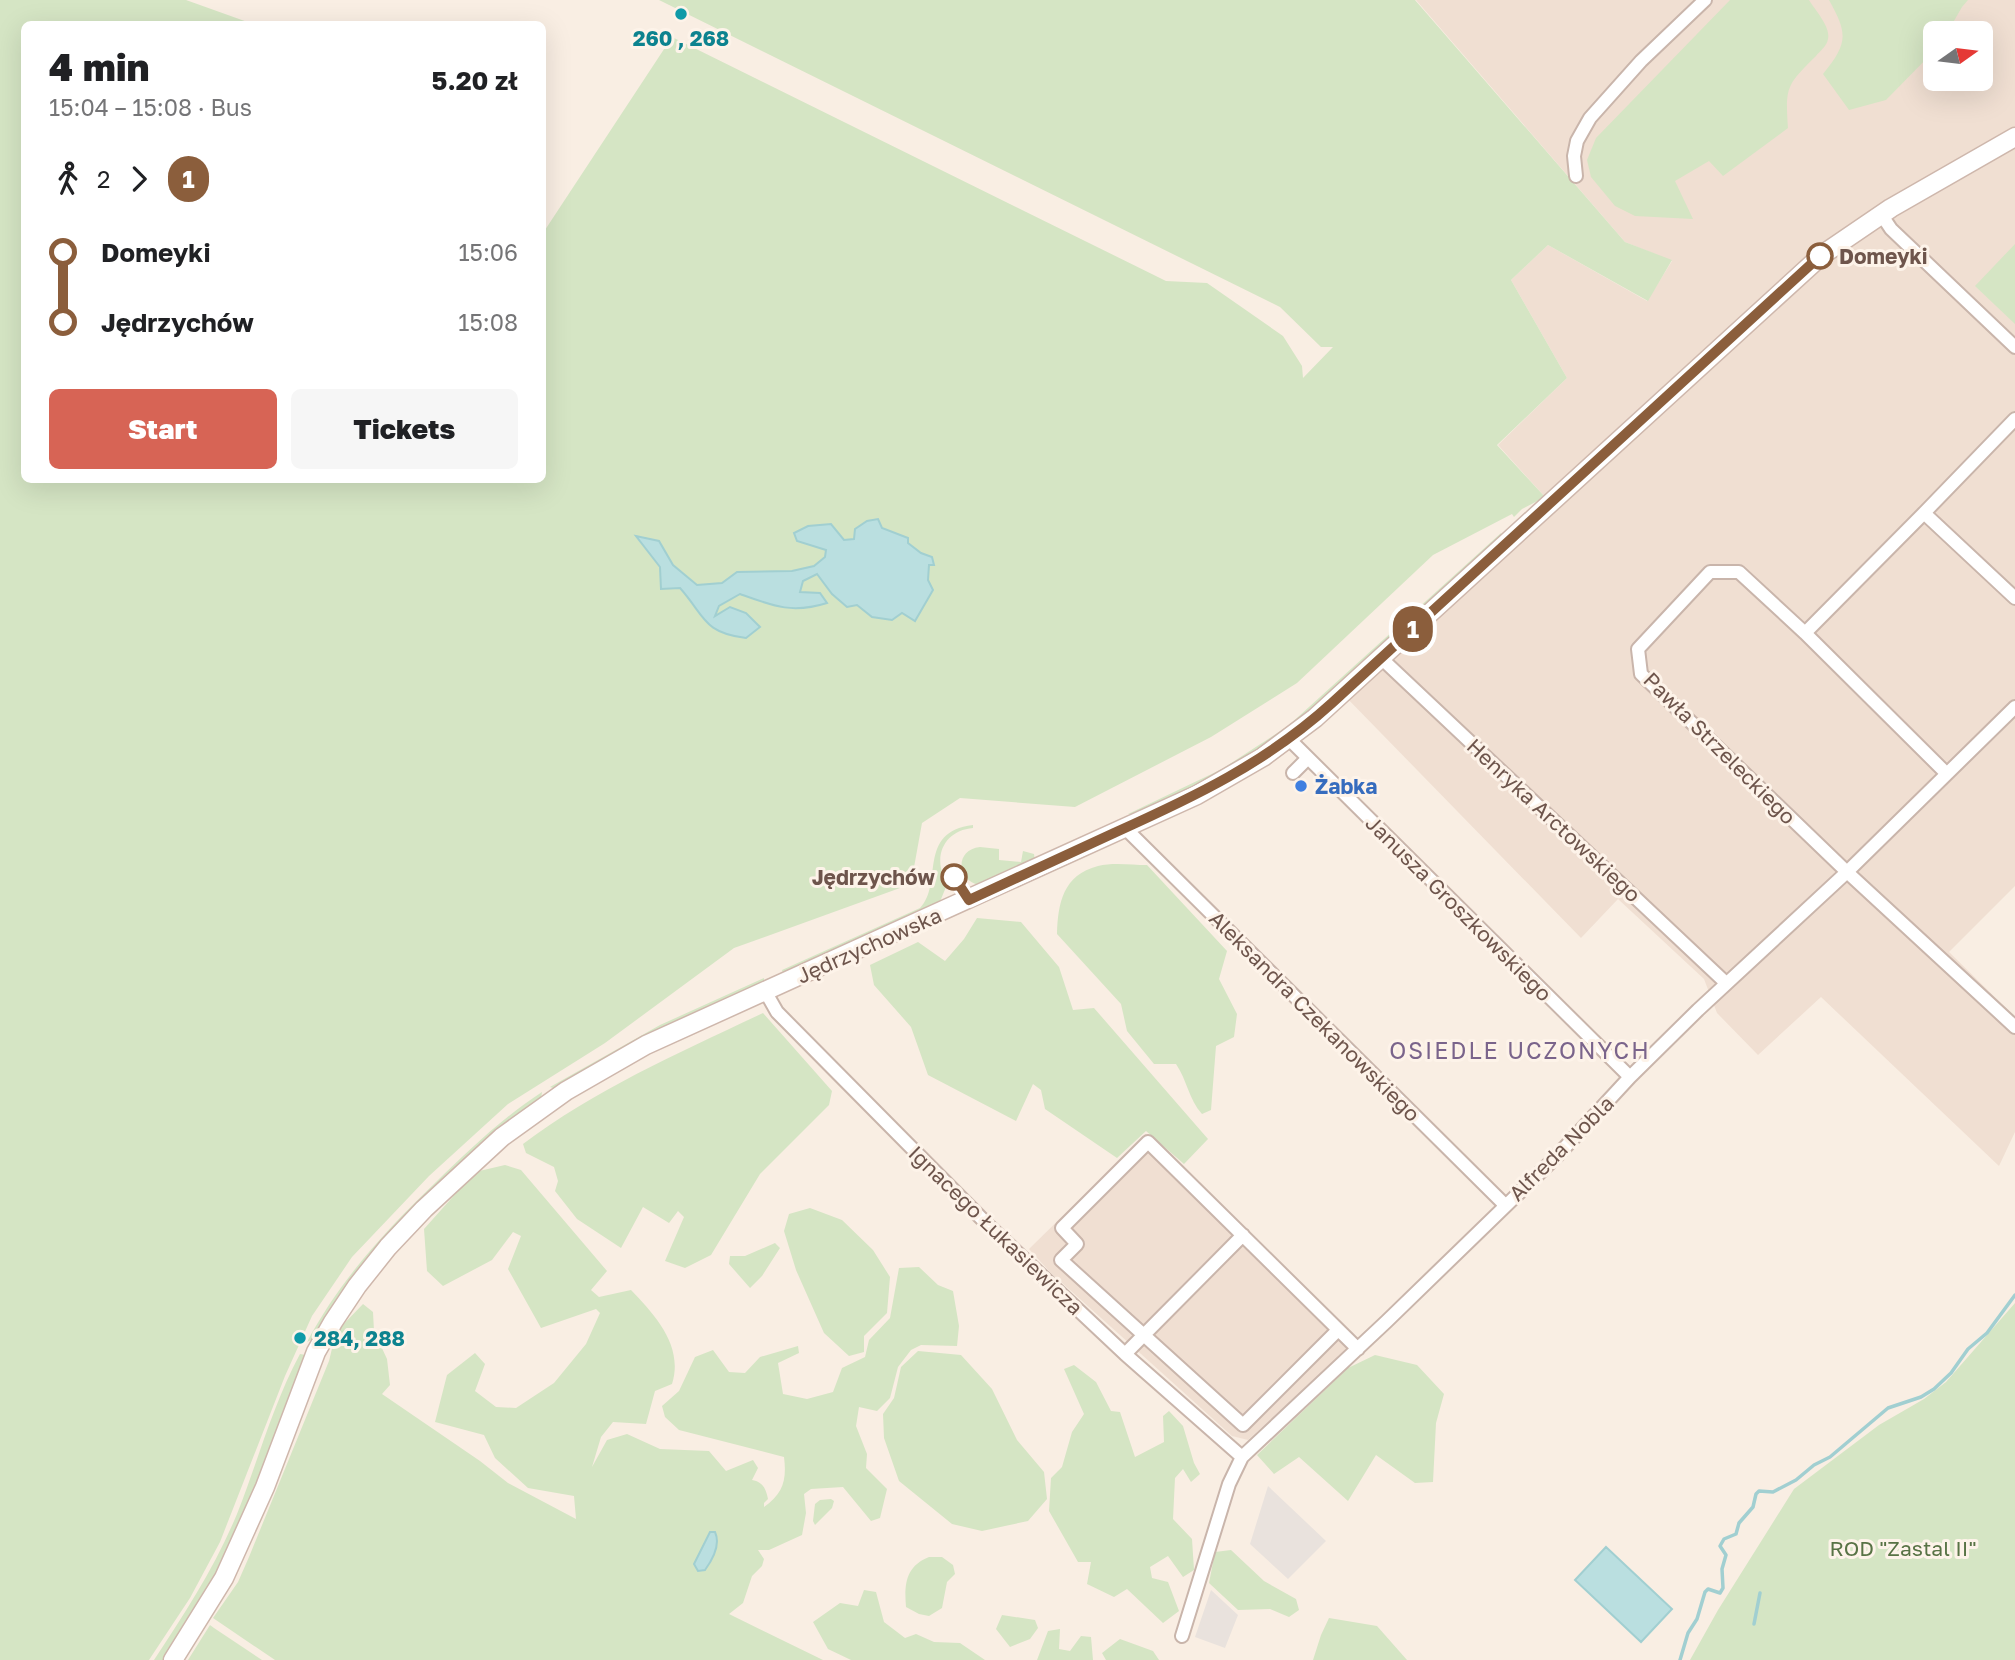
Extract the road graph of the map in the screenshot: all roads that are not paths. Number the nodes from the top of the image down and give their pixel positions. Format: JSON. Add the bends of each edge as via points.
{"nodes":[{"id":1,"x":1705,"y":0,"type":"edge"},
{"id":2,"x":2015,"y":137,"type":"edge"},
{"id":3,"x":1576,"y":176,"type":"dead end"},
{"id":4,"x":1881,"y":214,"type":"junction"},
{"id":5,"x":2015,"y":346,"type":"edge"},
{"id":6,"x":2015,"y":419,"type":"edge"},
{"id":7,"x":1924,"y":513,"type":"junction"},
{"id":8,"x":2015,"y":598,"type":"edge"},
{"id":9,"x":1805,"y":633,"type":"junction"},
{"id":10,"x":1381,"y":658,"type":"junction"},
{"id":11,"x":2015,"y":708,"type":"edge"},
{"id":12,"x":1289,"y":739,"type":"junction"},
{"id":13,"x":1308,"y":758,"type":"junction"},
{"id":14,"x":1293,"y":773,"type":"dead end"},
{"id":15,"x":1946,"y":773,"type":"junction"},
{"id":16,"x":1125,"y":828,"type":"junction"},
{"id":17,"x":1847,"y":872,"type":"junction"},
{"id":18,"x":1726,"y":983,"type":"junction"},
{"id":19,"x":765,"y":991,"type":"junction"},
{"id":20,"x":2015,"y":1027,"type":"edge"},
{"id":21,"x":1630,"y":1077,"type":"junction"},
{"id":22,"x":1506,"y":1205,"type":"junction"},
{"id":23,"x":1243,"y":1236,"type":"junction"},
{"id":24,"x":1338,"y":1330,"type":"junction"},
{"id":25,"x":1142,"y":1336,"type":"junction"},
{"id":26,"x":1358,"y":1349,"type":"junction"},
{"id":27,"x":1125,"y":1354,"type":"junction"},
{"id":28,"x":1242,"y":1457,"type":"junction"},
{"id":29,"x":1182,"y":1636,"type":"dead end"},
{"id":30,"x":173,"y":1660,"type":"edge"}],
"edges":[{"from":1,"to":3,"type":"street","via":[[1590,118],[1577,141]]},
{"from":2,"to":4,"type":"main road","name":"Jędrzychowska"},
{"from":4,"to":5,"type":"street","via":[[1891,229]]},
{"from":4,"to":10,"type":"main road","name":"Jędrzychowska","via":[[1791,281]]},
{"from":6,"to":7,"type":"street"},
{"from":7,"to":8,"type":"street"},
{"from":7,"to":9,"type":"street"},
{"from":9,"to":15,"type":"street","name":"Pawła Strzeleckiego"},
{"from":9,"to":17,"type":"street","name":"Pawła Strzeleckiego","via":[[1738,572],[1710,572],[1638,649],[1641,674]]},
{"from":10,"to":12,"type":"main road","name":"Jędrzychowska"},
{"from":10,"to":18,"type":"street","name":"Henryka Arctowskiego"},
{"from":11,"to":15,"type":"street","name":"Alfreda Nobla"},
{"from":12,"to":13,"type":"street","name":"Janusza Groszkowskiego"},
{"from":12,"to":16,"type":"main road","name":"Jędrzychowska","via":[[1217,785]]},
{"from":13,"to":14,"type":"street"},
{"from":13,"to":21,"type":"street","name":"Janusza Groszkowskiego"},
{"from":15,"to":17,"type":"street","name":"Alfreda Nobla"},
{"from":16,"to":19,"type":"main road","name":"Jędrzychowska"},
{"from":16,"to":22,"type":"street","name":"Aleksandra Czekanowskiego"},
{"from":17,"to":18,"type":"street","name":"Alfreda Nobla"},
{"from":17,"to":20,"type":"street","name":"Pawła Strzeleckiego"},
{"from":18,"to":21,"type":"street","name":"Alfreda Nobla"},
{"from":19,"to":27,"type":"street","name":"Ignacego Łukasiewicza","via":[[777,1012],[978,1216]]},
{"from":19,"to":30,"type":"main road","name":"Jędrzychowska","via":[[634,1051],[566,1091],[502,1137],[388,1247],[316,1352],[265,1487],[224,1578]]},
{"from":21,"to":22,"type":"street","name":"Alfreda Nobla"},
{"from":22,"to":26,"type":"street","name":"Alfreda Nobla"},
{"from":23,"to":24,"type":"street"},
{"from":23,"to":25,"type":"street"},
{"from":23,"to":25,"type":"street","via":[[1148,1142],[1112,1177],[1062,1228],[1077,1244],[1060,1260]]},
{"from":24,"to":25,"type":"street","via":[[1242,1424]]},
{"from":24,"to":26,"type":"street"},
{"from":25,"to":27,"type":"street"},
{"from":26,"to":28,"type":"street","name":"Alfreda Nobla"},
{"from":27,"to":28,"type":"street","name":"Ignacego Łukasiewicza"},
{"from":28,"to":29,"type":"street","name":"Alfreda Nobla","via":[[1229,1484]]}]}
